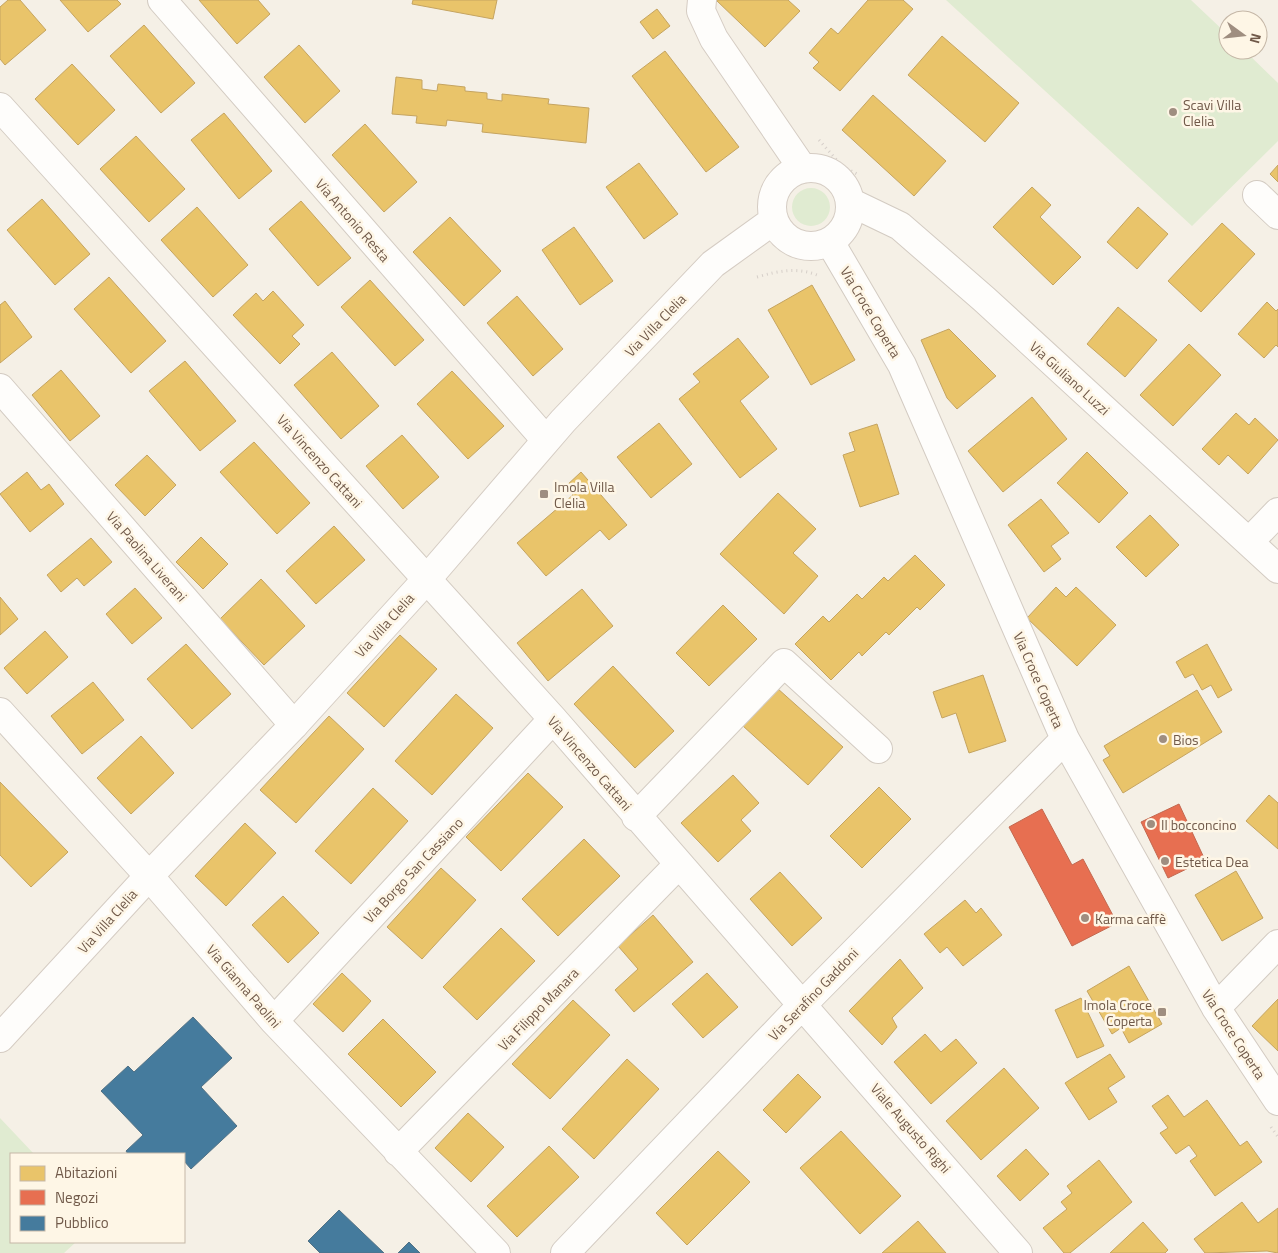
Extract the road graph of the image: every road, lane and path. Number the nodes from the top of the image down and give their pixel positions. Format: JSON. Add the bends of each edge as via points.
{"nodes":[{"id":1,"x":162,"y":0,"type":"edge"},
{"id":2,"x":702,"y":0,"type":"edge"},
{"id":3,"x":0,"y":107,"type":"edge"},
{"id":4,"x":803,"y":169,"type":"junction"},
{"id":5,"x":1257,"y":195,"type":"dead end"},
{"id":6,"x":850,"y":202,"type":"junction"},
{"id":7,"x":1278,"y":215,"type":"edge"},
{"id":8,"x":774,"y":220,"type":"junction"},
{"id":9,"x":830,"y":242,"type":"junction"},
{"id":10,"x":0,"y":388,"type":"edge"},
{"id":11,"x":545,"y":439,"type":"junction"},
{"id":12,"x":1278,"y":512,"type":"edge"},
{"id":13,"x":1250,"y":541,"type":"junction"},
{"id":14,"x":1278,"y":569,"type":"edge"},
{"id":15,"x":427,"y":579,"type":"junction"},
{"id":16,"x":0,"y":712,"type":"edge"},
{"id":17,"x":553,"y":719,"type":"junction"},
{"id":18,"x":294,"y":725,"type":"junction"},
{"id":19,"x":1065,"y":739,"type":"junction"},
{"id":20,"x":878,"y":749,"type":"dead end"},
{"id":21,"x":636,"y":817,"type":"junction"},
{"id":22,"x":678,"y":866,"type":"junction"},
{"id":23,"x":149,"y":876,"type":"junction"},
{"id":24,"x":1278,"y":944,"type":"edge"},
{"id":25,"x":803,"y":1004,"type":"junction"},
{"id":26,"x":1216,"y":1008,"type":"junction"},
{"id":27,"x":274,"y":1021,"type":"junction"},
{"id":28,"x":0,"y":1038,"type":"edge"},
{"id":29,"x":1278,"y":1101,"type":"edge"},
{"id":30,"x":398,"y":1152,"type":"junction"},
{"id":31,"x":496,"y":1253,"type":"edge"},
{"id":32,"x":565,"y":1253,"type":"edge"},
{"id":33,"x":1018,"y":1253,"type":"edge"}],
"edges":[{"from":1,"to":11,"type":"street","name":"Via Antonio Resta"},
{"from":2,"to":4,"type":"street","via":[[701,11],[714,39]]},
{"from":3,"to":15,"type":"street","name":"Via Vincenzo Cattani"},
{"from":4,"to":6,"type":"street","via":[[816,168],[839,179]]},
{"from":4,"to":8,"type":"street","via":[[780,182],[774,194]]},
{"from":5,"to":7,"type":"street"},
{"from":6,"to":9,"type":"street","via":[[847,225]]},
{"from":6,"to":13,"type":"street","name":"Via Giuliano Luzzi","via":[[900,226]]},
{"from":8,"to":9,"type":"street","via":[[780,232],[791,242],[817,247]]},
{"from":8,"to":11,"type":"street","name":"Via Villa Clelia","via":[[713,264]]},
{"from":9,"to":19,"type":"street","name":"Via Croce Coperta","via":[[902,365]]},
{"from":10,"to":18,"type":"street","name":"Via Paolina Liverani"},
{"from":11,"to":15,"type":"street","name":"Via Villa Clelia"},
{"from":12,"to":13,"type":"street"},
{"from":13,"to":14,"type":"street","name":"Via Giuliano Luzzi"},
{"from":15,"to":17,"type":"street","name":"Via Vincenzo Cattani"},
{"from":15,"to":18,"type":"street","name":"Via Villa Clelia"},
{"from":16,"to":23,"type":"street","name":"Via Gianna Paolini"},
{"from":17,"to":21,"type":"street","name":"Via Vincenzo Cattani"},
{"from":17,"to":27,"type":"street","name":"Via Borgo San Cassiano"},
{"from":18,"to":23,"type":"street","name":"Via Villa Clelia"},
{"from":19,"to":25,"type":"street","name":"Via Serafino Gaddoni"},
{"from":19,"to":26,"type":"street","name":"Via Croce Coperta"},
{"from":20,"to":21,"type":"street","name":"Via Vincenzo Cattani","via":[[784,663]]},
{"from":21,"to":22,"type":"street","name":"Via Vincenzo Cattani"},
{"from":22,"to":25,"type":"street","name":"Via Vincenzo Cattani"},
{"from":22,"to":30,"type":"street","name":"Via Filippo Manara"},
{"from":23,"to":27,"type":"street","name":"Via Gianna Paolini"},
{"from":23,"to":28,"type":"street","name":"Via Villa Clelia"},
{"from":24,"to":26,"type":"street"},
{"from":25,"to":32,"type":"street","name":"Via Serafino Gaddoni"},
{"from":25,"to":33,"type":"street","name":"Viale Augusto Righi"},
{"from":26,"to":29,"type":"street","name":"Via Croce Coperta"},
{"from":27,"to":30,"type":"street","name":"Via Gianna Paolini"},
{"from":30,"to":31,"type":"street","name":"Via Gianna Paolini"}]}
